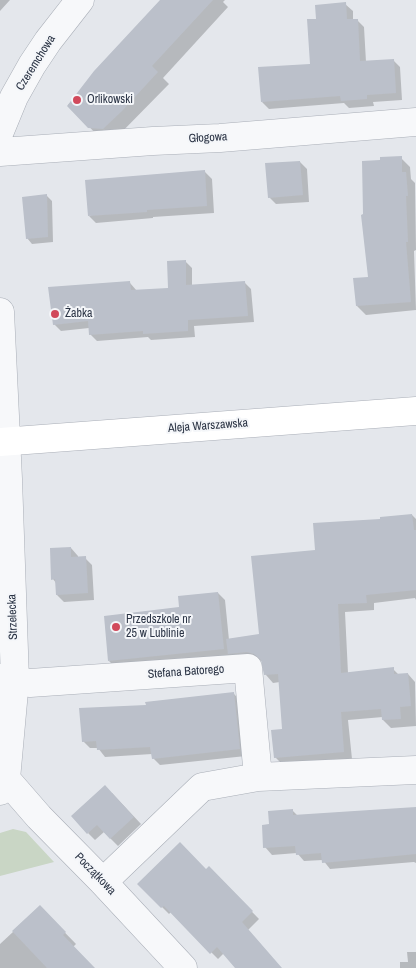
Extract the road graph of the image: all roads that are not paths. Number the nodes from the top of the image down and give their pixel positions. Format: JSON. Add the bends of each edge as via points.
{"nodes":[{"id":1,"x":80,"y":0,"type":"edge"},
{"id":2,"x":416,"y":122,"type":"edge"},
{"id":3,"x":0,"y":131,"type":"edge"},
{"id":4,"x":0,"y":152,"type":"edge"},
{"id":5,"x":0,"y":312,"type":"edge"},
{"id":6,"x":416,"y":411,"type":"edge"},
{"id":7,"x":3,"y":441,"type":"edge"},
{"id":8,"x":8,"y":679,"type":"edge"},
{"id":9,"x":416,"y":770,"type":"edge"},
{"id":10,"x":258,"y":777,"type":"junction"},
{"id":11,"x":3,"y":785,"type":"edge"},
{"id":12,"x":103,"y":882,"type":"junction"},
{"id":13,"x":183,"y":968,"type":"edge"}],
"edges":[{"from":1,"to":3,"type":"street","name":"Czeremchowa","via":[[32,65]]},
{"from":2,"to":4,"type":"street","name":"Głogowa"},
{"from":5,"to":7,"type":"street"},
{"from":6,"to":7,"type":"street","name":"Aleja Warszawska"},
{"from":7,"to":8,"type":"street","name":"Strzelecka"},
{"from":8,"to":10,"type":"street","name":"Stefana Batorego","via":[[30,683],[248,668]]},
{"from":8,"to":11,"type":"street","name":"Strzelecka"},
{"from":9,"to":10,"type":"street"},
{"from":10,"to":12,"type":"street","via":[[202,787]]},
{"from":11,"to":12,"type":"street","name":"Początkowa"},
{"from":12,"to":13,"type":"street","name":"Początkowa"}]}
